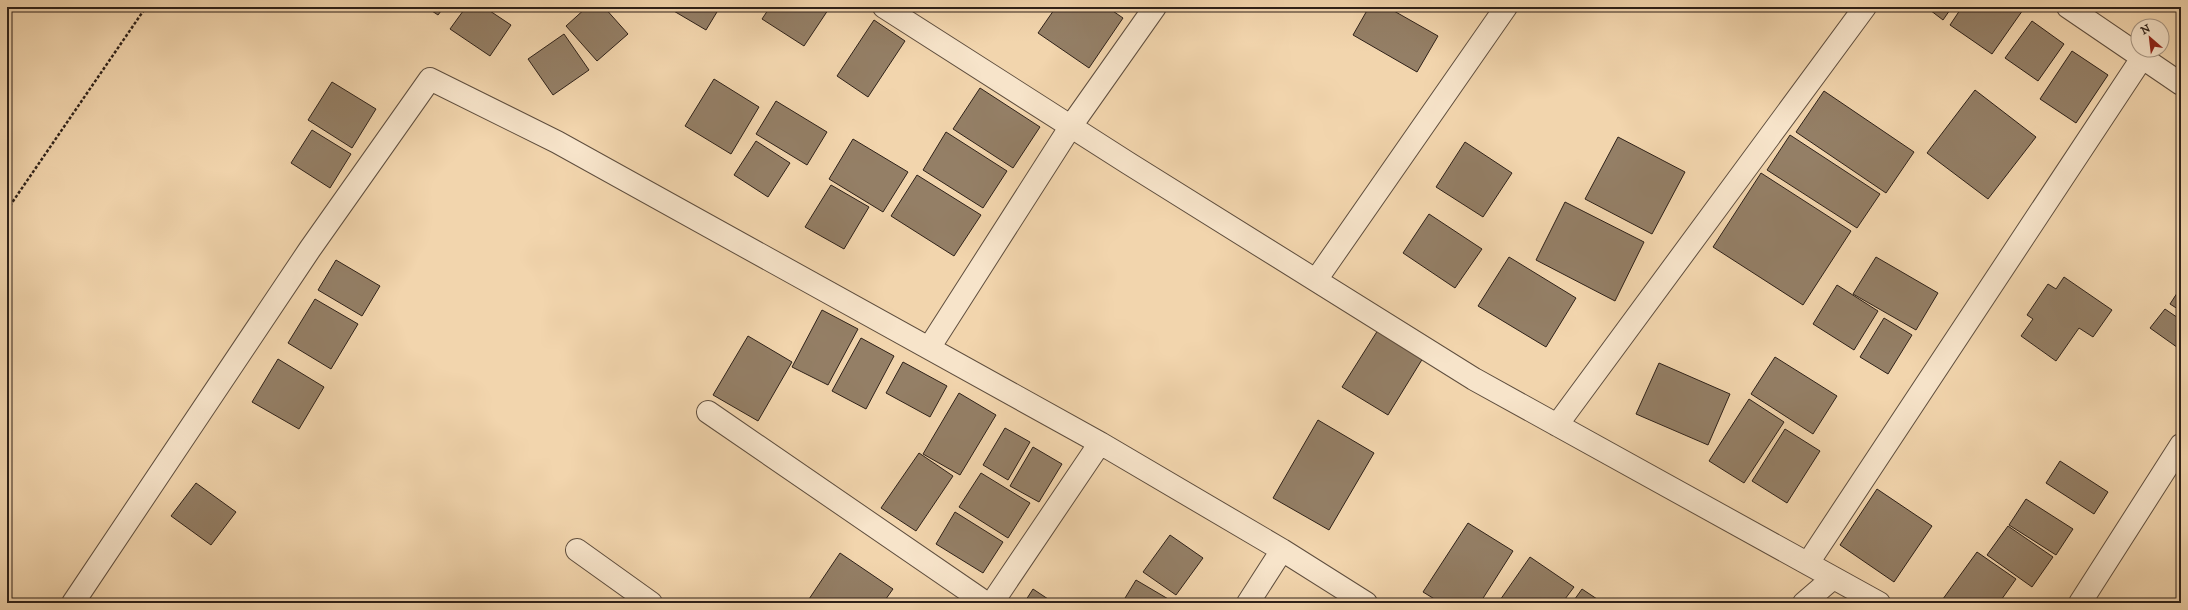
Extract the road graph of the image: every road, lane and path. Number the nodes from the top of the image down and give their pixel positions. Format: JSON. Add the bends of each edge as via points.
{"nodes":[{"id":1,"x":146,"y":7,"type":"edge"},
{"id":2,"x":884,"y":7,"type":"edge"},
{"id":3,"x":1155,"y":7,"type":"edge"},
{"id":4,"x":1506,"y":7,"type":"edge"},
{"id":5,"x":1865,"y":7,"type":"edge"},
{"id":6,"x":2068,"y":7,"type":"edge"},
{"id":7,"x":2130,"y":50,"type":"edge"},
{"id":8,"x":2142,"y":58,"type":"joint"},
{"id":9,"x":2181,"y":84,"type":"edge"},
{"id":10,"x":1071,"y":126,"type":"junction"},
{"id":11,"x":7,"y":210,"type":"edge"},
{"id":12,"x":1316,"y":280,"type":"junction"},
{"id":13,"x":929,"y":348,"type":"junction"},
{"id":14,"x":708,"y":412,"type":"dead end"},
{"id":15,"x":1557,"y":425,"type":"junction"},
{"id":16,"x":1100,"y":443,"type":"junction"},
{"id":17,"x":2181,"y":445,"type":"edge"},
{"id":18,"x":577,"y":550,"type":"dead end"},
{"id":19,"x":1282,"y":550,"type":"junction"},
{"id":20,"x":1808,"y":563,"type":"junction"},
{"id":21,"x":1833,"y":578,"type":"junction"},
{"id":22,"x":73,"y":603,"type":"edge"},
{"id":23,"x":651,"y":603,"type":"edge"},
{"id":24,"x":986,"y":603,"type":"edge"},
{"id":25,"x":992,"y":603,"type":"edge"},
{"id":26,"x":1248,"y":603,"type":"edge"},
{"id":27,"x":1366,"y":603,"type":"edge"},
{"id":28,"x":1804,"y":603,"type":"edge"},
{"id":29,"x":1879,"y":603,"type":"edge"},
{"id":30,"x":2080,"y":603,"type":"edge"}],
"edges":[{"from":1,"to":11,"type":"path"},
{"from":2,"to":10,"type":"street"},
{"from":3,"to":10,"type":"street"},
{"from":4,"to":12,"type":"street"},
{"from":5,"to":15,"type":"street"},
{"from":6,"to":7,"type":"street"},
{"from":8,"to":9,"type":"street"},
{"from":8,"to":20,"type":"street"},
{"from":10,"to":12,"type":"street"},
{"from":10,"to":13,"type":"street"},
{"from":12,"to":15,"type":"street","via":[[1474,379]]},
{"from":13,"to":16,"type":"street"},
{"from":13,"to":22,"type":"street","via":[[557,142],[430,79],[310,248]]},
{"from":14,"to":24,"type":"street"},
{"from":15,"to":20,"type":"street"},
{"from":16,"to":19,"type":"street"},
{"from":16,"to":25,"type":"street"},
{"from":17,"to":30,"type":"street"},
{"from":18,"to":23,"type":"street"},
{"from":19,"to":26,"type":"street"},
{"from":19,"to":27,"type":"street"},
{"from":20,"to":21,"type":"street"},
{"from":21,"to":28,"type":"street"},
{"from":21,"to":29,"type":"street"}]}
